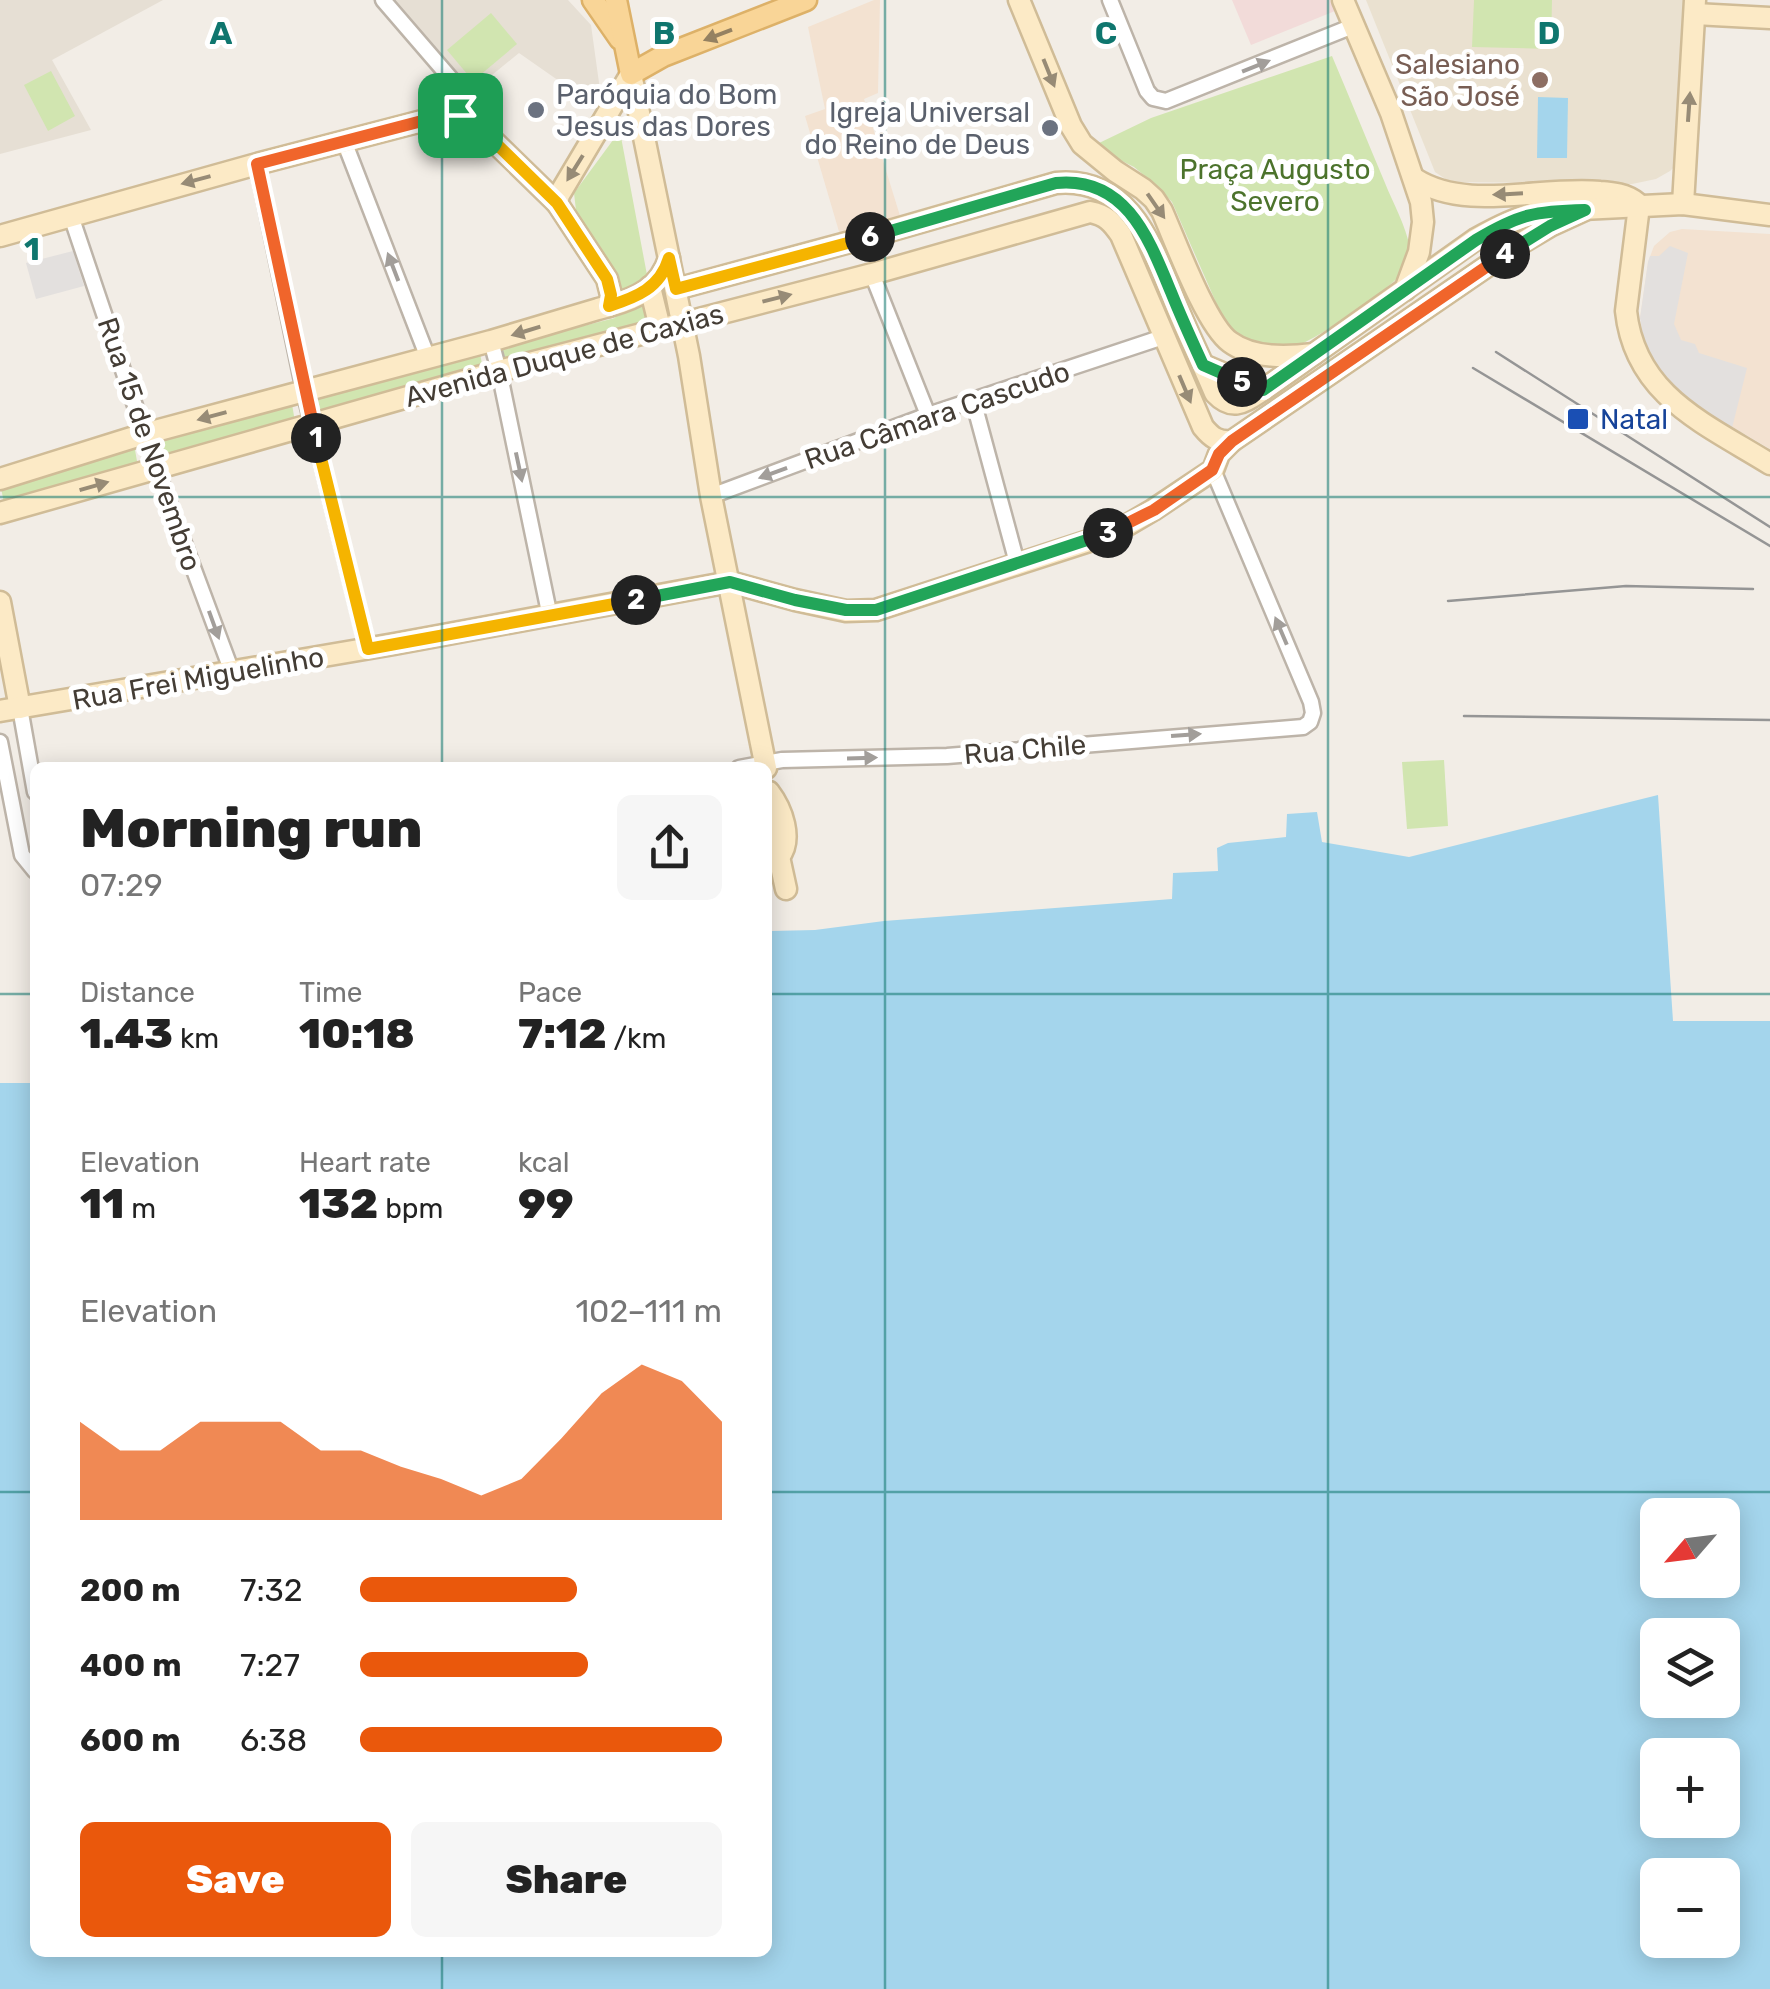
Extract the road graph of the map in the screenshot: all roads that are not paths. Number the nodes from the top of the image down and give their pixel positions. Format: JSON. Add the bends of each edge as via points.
{"nodes":[{"id":1,"x":383,"y":0,"type":"edge"},
{"id":2,"x":593,"y":0,"type":"edge"},
{"id":3,"x":616,"y":0,"type":"edge"},
{"id":4,"x":806,"y":0,"type":"edge"},
{"id":5,"x":1018,"y":0,"type":"edge"},
{"id":6,"x":1110,"y":0,"type":"edge"},
{"id":7,"x":1343,"y":0,"type":"edge"},
{"id":8,"x":1695,"y":7,"type":"edge"},
{"id":9,"x":1770,"y":18,"type":"edge"},
{"id":10,"x":1354,"y":26,"type":"junction"},
{"id":11,"x":626,"y":48,"type":"junction"},
{"id":12,"x":631,"y":74,"type":"junction"},
{"id":13,"x":460,"y":115,"type":"junction"},
{"id":14,"x":344,"y":141,"type":"junction"},
{"id":15,"x":257,"y":164,"type":"junction"},
{"id":16,"x":1415,"y":179,"type":"junction"},
{"id":17,"x":557,"y":203,"type":"junction"},
{"id":18,"x":1682,"y":204,"type":"junction"},
{"id":19,"x":1639,"y":206,"type":"junction"},
{"id":20,"x":1585,"y":210,"type":"junction"},
{"id":21,"x":1770,"y":215,"type":"edge"},
{"id":22,"x":71,"y":216,"type":"junction"},
{"id":23,"x":0,"y":236,"type":"edge"},
{"id":24,"x":669,"y":258,"type":"junction"},
{"id":25,"x":872,"y":274,"type":"junction"},
{"id":26,"x":650,"y":288,"type":"junction"},
{"id":27,"x":676,"y":289,"type":"junction"},
{"id":28,"x":1404,"y":291,"type":"junction"},
{"id":29,"x":610,"y":300,"type":"junction"},
{"id":30,"x":683,"y":322,"type":"junction"},
{"id":31,"x":660,"y":328,"type":"junction"},
{"id":32,"x":1163,"y":337,"type":"junction"},
{"id":33,"x":490,"y":342,"type":"junction"},
{"id":34,"x":1316,"y":354,"type":"junction"},
{"id":35,"x":428,"y":358,"type":"junction"},
{"id":36,"x":499,"y":371,"type":"junction"},
{"id":37,"x":304,"y":391,"type":"junction"},
{"id":38,"x":973,"y":400,"type":"junction"},
{"id":39,"x":928,"y":415,"type":"junction"},
{"id":40,"x":313,"y":425,"type":"junction"},
{"id":41,"x":144,"y":434,"type":"junction"},
{"id":42,"x":1232,"y":441,"type":"junction"},
{"id":43,"x":1770,"y":464,"type":"edge"},
{"id":44,"x":156,"y":468,"type":"junction"},
{"id":45,"x":1212,"y":470,"type":"junction"},
{"id":46,"x":0,"y":479,"type":"edge"},
{"id":47,"x":712,"y":496,"type":"junction"},
{"id":48,"x":0,"y":513,"type":"edge"},
{"id":49,"x":1017,"y":563,"type":"junction"},
{"id":50,"x":730,"y":582,"type":"junction"},
{"id":51,"x":0,"y":602,"type":"edge"},
{"id":52,"x":550,"y":617,"type":"junction"},
{"id":53,"x":368,"y":649,"type":"junction"},
{"id":54,"x":232,"y":672,"type":"junction"},
{"id":55,"x":7,"y":679,"type":"edge"},
{"id":56,"x":10,"y":709,"type":"edge"},
{"id":57,"x":0,"y":742,"type":"edge"},
{"id":58,"x":764,"y":762,"type":"edge"},
{"id":59,"x":30,"y":775,"type":"edge"},
{"id":60,"x":772,"y":779,"type":"edge"},
{"id":61,"x":772,"y":791,"type":"edge"},
{"id":62,"x":772,"y":847,"type":"edge"},
{"id":63,"x":779,"y":857,"type":"junction"},
{"id":64,"x":30,"y":865,"type":"edge"},
{"id":65,"x":786,"y":888,"type":"dead end"}],
"edges":[{"from":1,"to":13,"type":"street","via":[[453,81]]},
{"from":2,"to":11,"type":"main road"},
{"from":3,"to":11,"type":"main road"},
{"from":4,"to":12,"type":"main road","one_way":true},
{"from":5,"to":34,"type":"main road","one_way":true,"via":[[1071,126],[1090,152],[1154,199],[1222,334],[1240,348],[1265,354]]},
{"from":6,"to":10,"type":"street","one_way":true,"via":[[1147,91],[1166,102]]},
{"from":7,"to":10,"type":"main road"},
{"from":8,"to":9,"type":"main road"},
{"from":18,"to":8,"type":"main road","one_way":true},
{"from":10,"to":16,"type":"main road"},
{"from":11,"to":12,"type":"main road"},
{"from":12,"to":17,"type":"main road","one_way":true},
{"from":12,"to":24,"type":"main road"},
{"from":13,"to":14,"type":"main road"},
{"from":13,"to":17,"type":"main road"},
{"from":14,"to":15,"type":"main road"},
{"from":35,"to":14,"type":"street","one_way":true},
{"from":15,"to":22,"type":"main road","one_way":true},
{"from":15,"to":37,"type":"street"},
{"from":19,"to":16,"type":"main road","one_way":true,"via":[[1626,196],[1592,191],[1454,194]]},
{"from":16,"to":28,"type":"main road","via":[[1422,236]]},
{"from":17,"to":29,"type":"main road","via":[[607,279]]},
{"from":18,"to":19,"type":"main road"},
{"from":18,"to":21,"type":"main road"},
{"from":19,"to":20,"type":"main road"},
{"from":19,"to":43,"type":"main road","via":[[1626,311],[1644,369],[1688,413]]},
{"from":20,"to":28,"type":"main road","via":[[1542,211],[1508,222]]},
{"from":20,"to":42,"type":"main road","via":[[1518,245]]},
{"from":22,"to":23,"type":"main road"},
{"from":22,"to":41,"type":"street","name":"Rua 15 de Novembro"},
{"from":24,"to":26,"type":"main road","name":"Avenida Duque de Caxias"},
{"from":24,"to":27,"type":"main road"},
{"from":30,"to":25,"type":"main road","name":"Avenida Duque de Caxias","one_way":true},
{"from":25,"to":32,"type":"main road","name":"Avenida Duque de Caxias","via":[[1090,212],[1103,215],[1121,235]]},
{"from":25,"to":39,"type":"street"},
{"from":26,"to":29,"type":"main road","name":"Avenida Duque de Caxias"},
{"from":26,"to":31,"type":"main road"},
{"from":27,"to":30,"type":"main road"},
{"from":27,"to":34,"type":"main road","name":"Avenida Duque de Caxias","via":[[1056,183],[1084,183],[1122,203],[1138,223],[1215,394],[1227,404],[1263,390]]},
{"from":28,"to":34,"type":"main road"},
{"from":29,"to":33,"type":"main road","name":"Avenida Duque de Caxias","one_way":true},
{"from":30,"to":31,"type":"main road","name":"Avenida Duque de Caxias"},
{"from":30,"to":47,"type":"main road"},
{"from":31,"to":36,"type":"main road","name":"Avenida Duque de Caxias"},
{"from":32,"to":38,"type":"street","name":"Rua Câmara Cascudo"},
{"from":32,"to":42,"type":"main road","one_way":true,"via":[[1203,427],[1222,442]]},
{"from":33,"to":35,"type":"main road","name":"Avenida Duque de Caxias"},
{"from":33,"to":36,"type":"street"},
{"from":35,"to":37,"type":"main road","name":"Avenida Duque de Caxias"},
{"from":36,"to":40,"type":"main road","name":"Avenida Duque de Caxias"},
{"from":36,"to":52,"type":"street","one_way":true},
{"from":37,"to":40,"type":"street"},
{"from":37,"to":41,"type":"main road","name":"Avenida Duque de Caxias","one_way":true},
{"from":38,"to":39,"type":"street","name":"Rua Câmara Cascudo"},
{"from":38,"to":49,"type":"street"},
{"from":39,"to":47,"type":"street","name":"Rua Câmara Cascudo","one_way":true},
{"from":40,"to":44,"type":"main road","name":"Avenida Duque de Caxias"},
{"from":40,"to":53,"type":"street"},
{"from":41,"to":44,"type":"street","name":"Rua 15 de Novembro"},
{"from":41,"to":46,"type":"main road","name":"Avenida Duque de Caxias"},
{"from":42,"to":45,"type":"main road"},
{"from":48,"to":44,"type":"main road","name":"Avenida Duque de Caxias","one_way":true},
{"from":44,"to":54,"type":"street","name":"Rua 15 de Novembro","one_way":true},
{"from":45,"to":49,"type":"main road","via":[[1124,527]]},
{"from":60,"to":45,"type":"street","name":"Rua Chile","one_way":true,"via":[[1310,722],[1312,702]]},
{"from":47,"to":50,"type":"main road"},
{"from":49,"to":50,"type":"main road","via":[[861,611]]},
{"from":50,"to":52,"type":"main road","name":"Rua Frei Miguelinho"},
{"from":50,"to":58,"type":"main road"},
{"from":51,"to":55,"type":"main road"},
{"from":52,"to":53,"type":"main road","name":"Rua Frei Miguelinho"},
{"from":53,"to":54,"type":"main road","name":"Rua Frei Miguelinho"},
{"from":54,"to":56,"type":"main road","name":"Rua Frei Miguelinho"},
{"from":55,"to":56,"type":"main road"},
{"from":56,"to":59,"type":"street"},
{"from":57,"to":64,"type":"street","via":[[22,855]]},
{"from":61,"to":63,"type":"main road","via":[[786,845]]},
{"from":62,"to":63,"type":"main road"},
{"from":63,"to":65,"type":"main road"}]}
